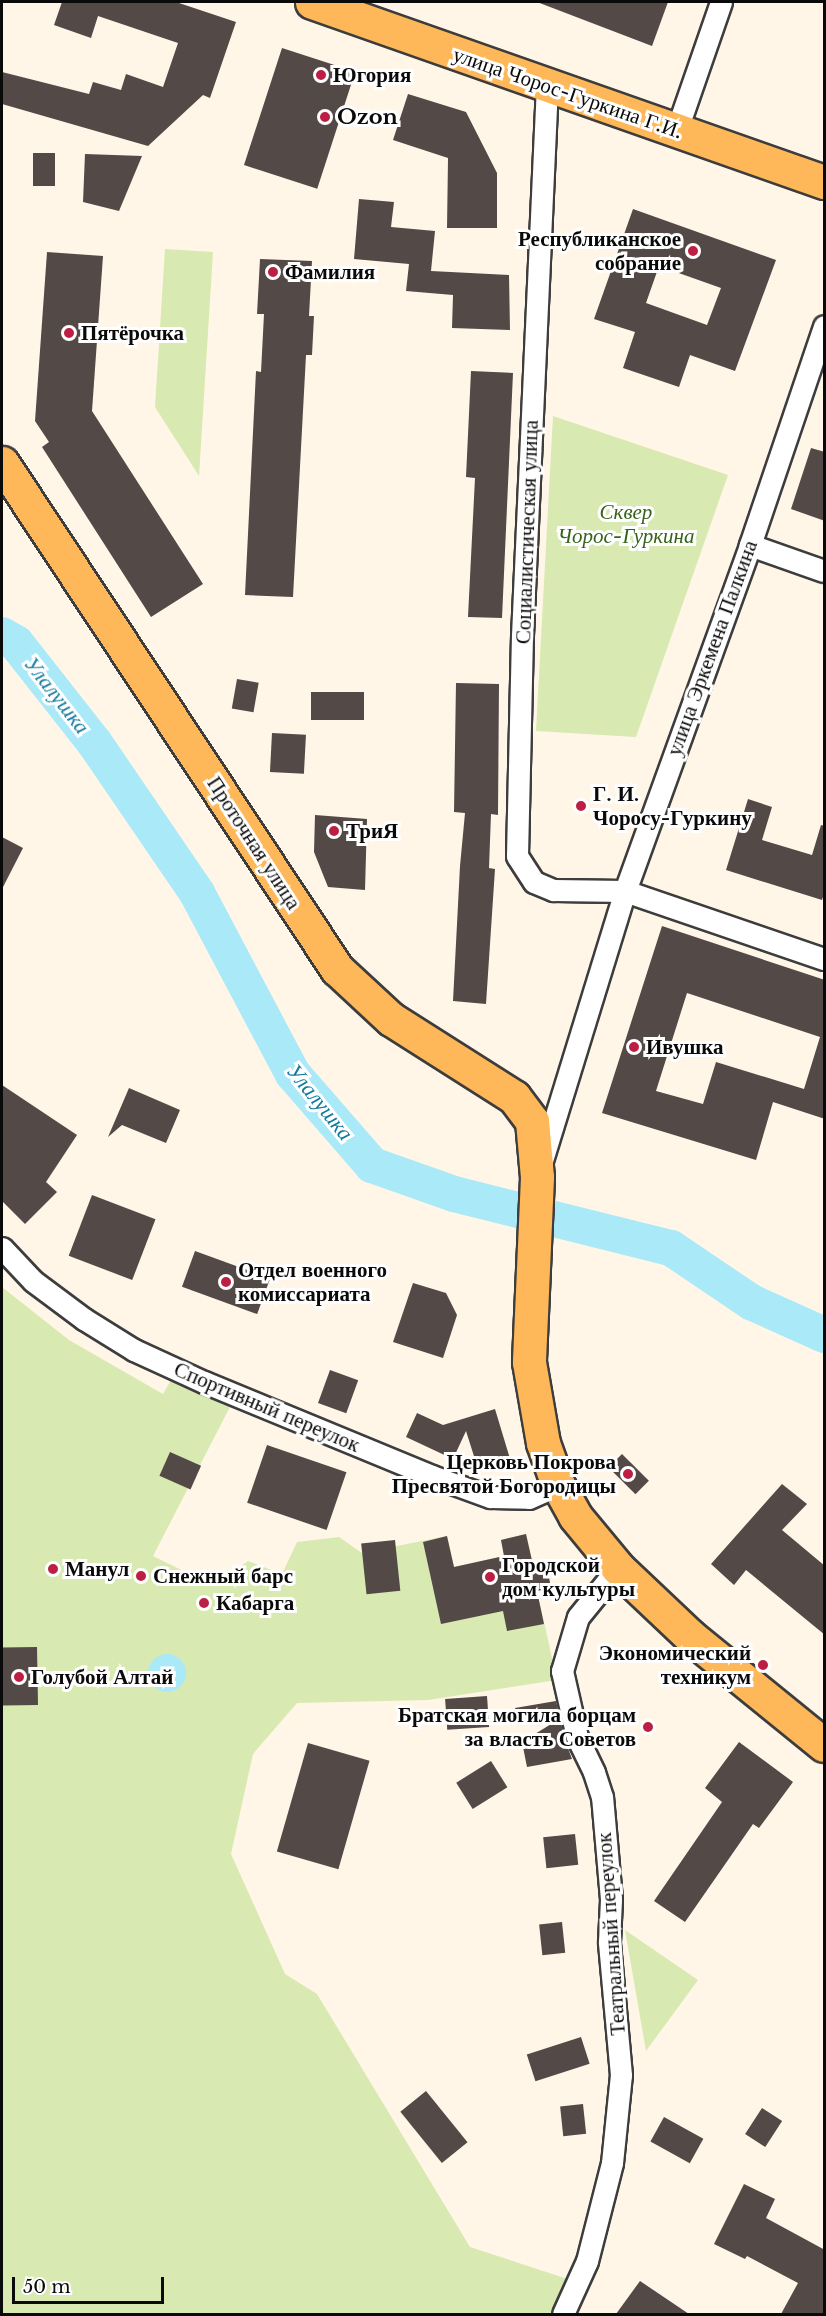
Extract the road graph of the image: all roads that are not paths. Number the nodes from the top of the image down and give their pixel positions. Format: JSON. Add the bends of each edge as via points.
{"nodes":[{"id":1,"x":312,"y":2,"type":"edge"},
{"id":2,"x":722,"y":2,"type":"edge"},
{"id":3,"x":548,"y":85,"type":"junction"},
{"id":4,"x":676,"y":132,"type":"junction"},
{"id":5,"x":825,"y":182,"type":"edge"},
{"id":6,"x":825,"y":326,"type":"edge"},
{"id":7,"x":2,"y":463,"type":"edge"},
{"id":8,"x":750,"y":545,"type":"junction"},
{"id":9,"x":825,"y":571,"type":"edge"},
{"id":10,"x":625,"y":891,"type":"junction"},
{"id":11,"x":825,"y":959,"type":"edge"},
{"id":12,"x":537,"y":1177,"type":"junction"},
{"id":13,"x":2,"y":1248,"type":"edge"},
{"id":14,"x":558,"y":1485,"type":"junction"},
{"id":15,"x":618,"y":1568,"type":"junction"},
{"id":16,"x":825,"y":1745,"type":"edge"},
{"id":17,"x":563,"y":2314,"type":"edge"}],
"edges":[{"from":1,"to":3,"type":"main road","name":"улица Чорос-Гуркина Г.И."},
{"from":2,"to":4,"type":"street"},
{"from":3,"to":4,"type":"main road","name":"улица Чорос-Гуркина Г.И."},
{"from":3,"to":10,"type":"street","name":"Социалистическая улица","via":[[522,635],[517,856],[534,882],[553,890]]},
{"from":4,"to":5,"type":"main road","name":"улица Чорос-Гуркина Г.И."},
{"from":6,"to":8,"type":"street","name":"улица Эркемена Палкина"},
{"from":7,"to":12,"type":"main road","name":"Проточная улица","via":[[337,969],[392,1018],[514,1097],[532,1121]]},
{"from":8,"to":9,"type":"street"},
{"from":8,"to":10,"type":"street","name":"улица Эркемена Палкина"},
{"from":10,"to":11,"type":"street","name":"Социалистическая улица"},
{"from":10,"to":12,"type":"street","name":"улица Эркемена Палкина"},
{"from":12,"to":14,"type":"main road","via":[[529,1362],[543,1443]]},
{"from":13,"to":14,"type":"street","name":"Спортивный переулок","via":[[33,1281],[84,1318],[134,1350],[204,1382],[490,1497],[529,1498]]},
{"from":14,"to":15,"type":"main road","via":[[575,1516]]},
{"from":15,"to":16,"type":"main road","via":[[691,1637]]},
{"from":15,"to":17,"type":"street","name":"Театральный переулок","via":[[578,1617],[562,1671],[577,1737],[602,1797],[621,2075],[612,2163],[587,2261]]}]}
